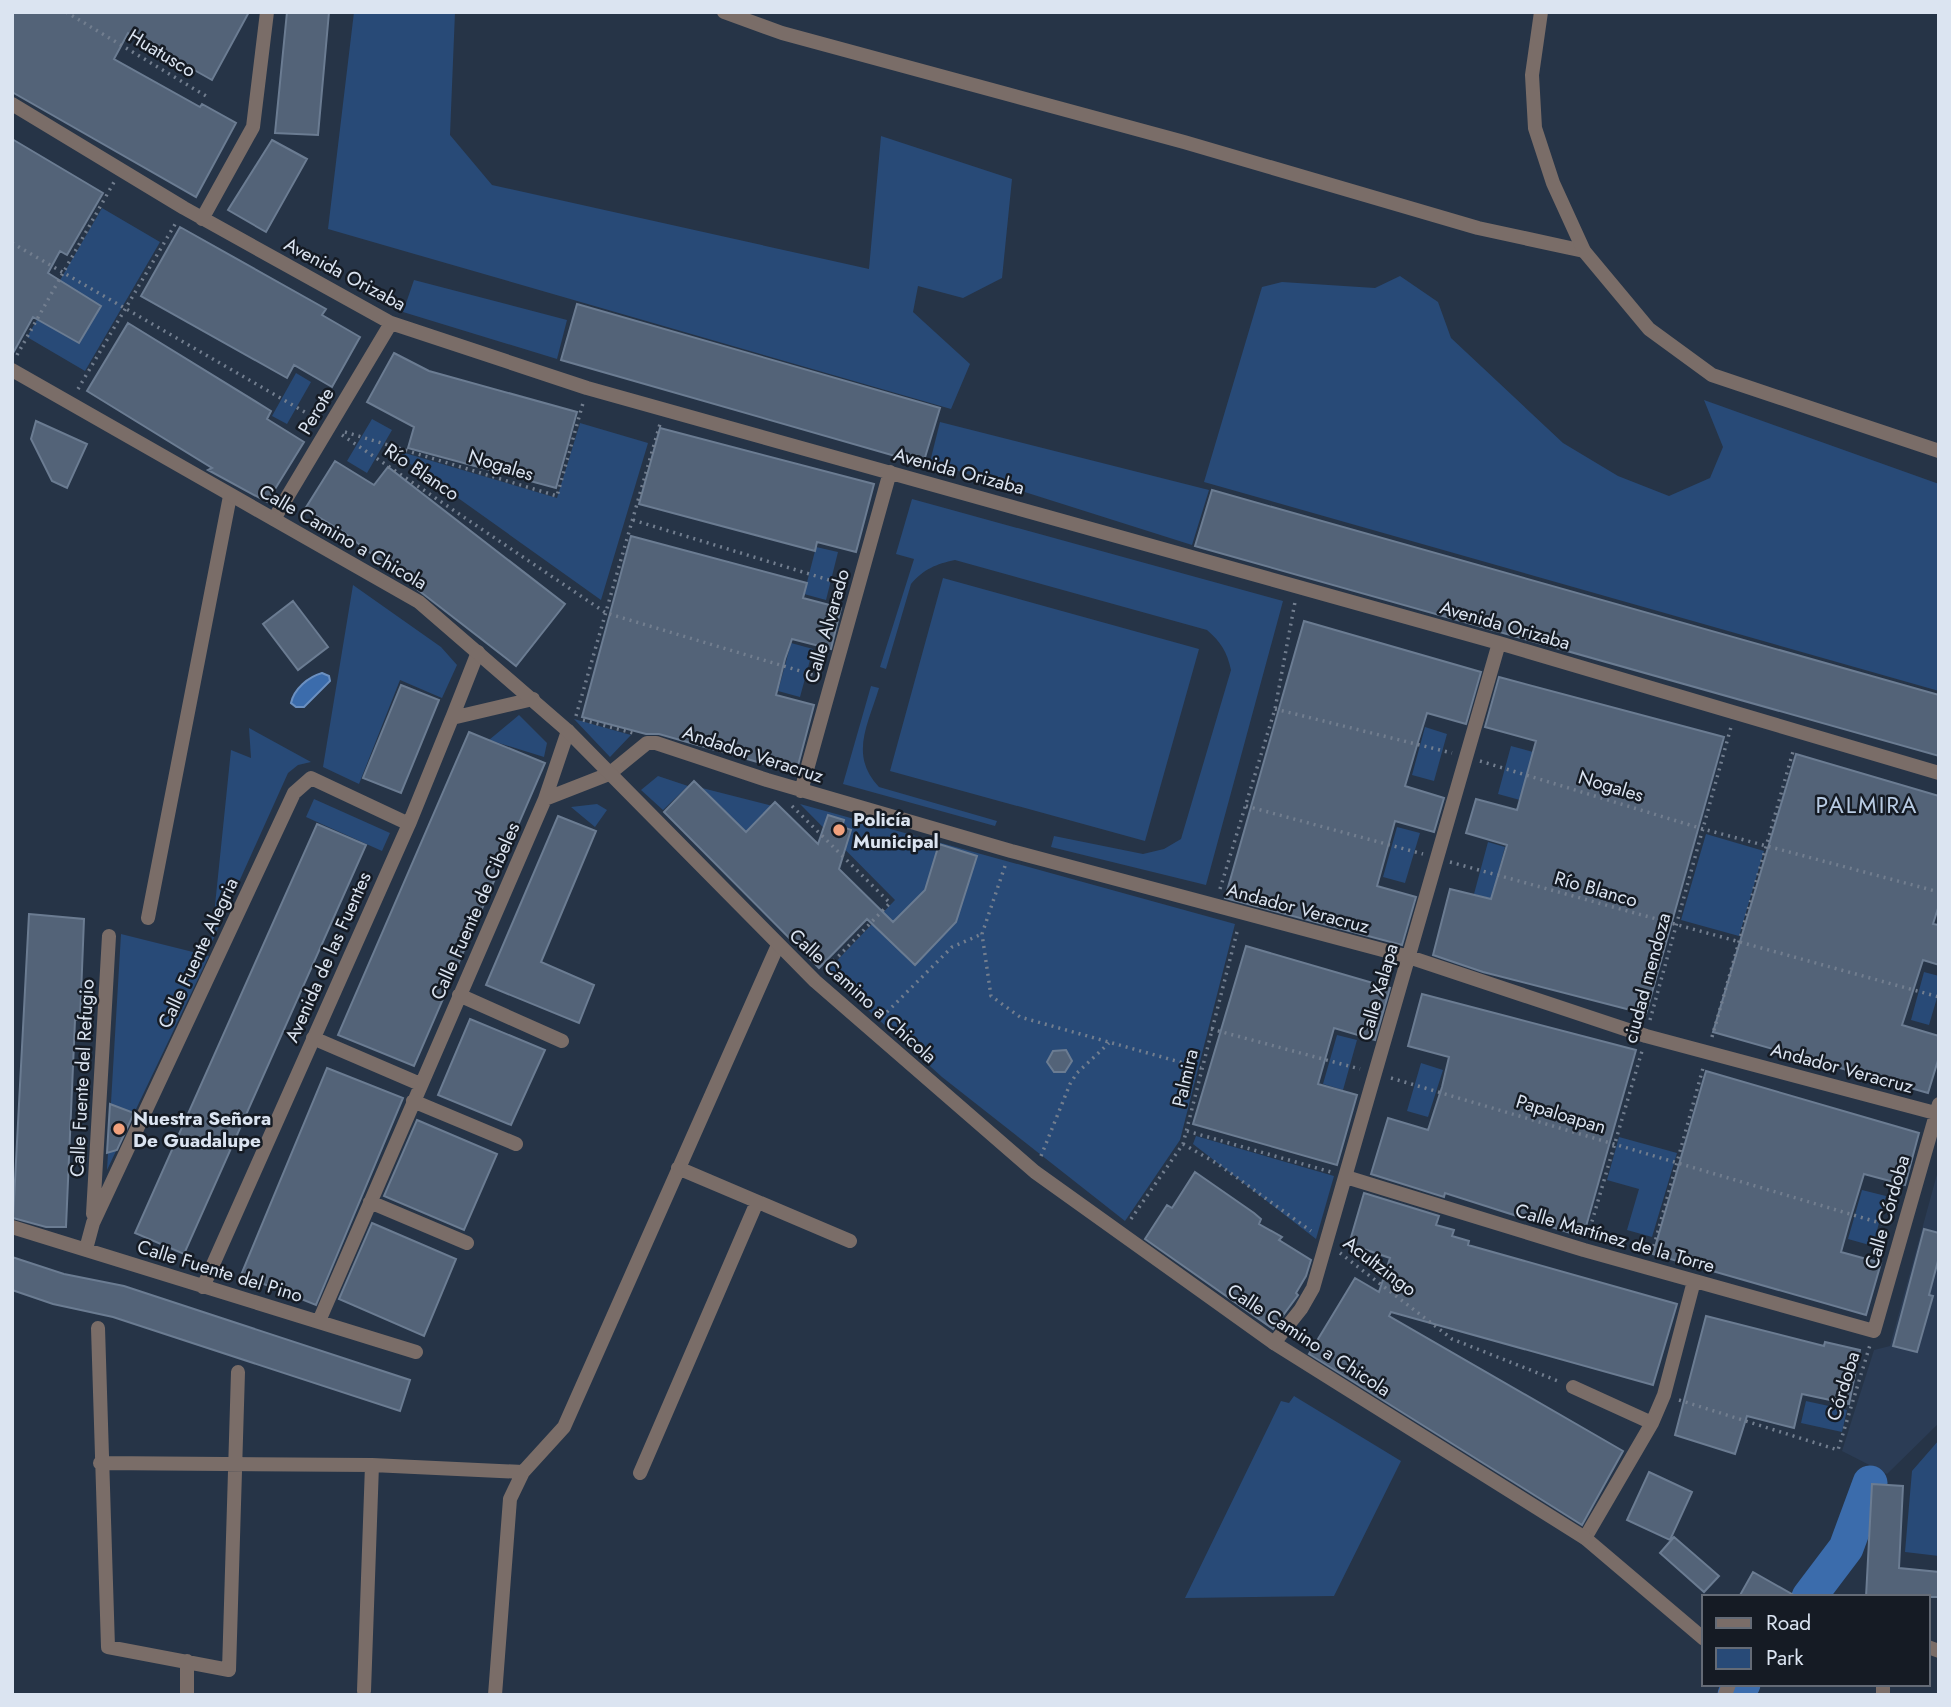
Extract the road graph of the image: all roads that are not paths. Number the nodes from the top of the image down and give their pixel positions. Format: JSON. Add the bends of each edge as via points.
{"nodes":[{"id":1,"x":267,"y":12,"type":"edge"},
{"id":2,"x":724,"y":12,"type":"edge"},
{"id":3,"x":1541,"y":12,"type":"edge"},
{"id":4,"x":12,"y":104,"type":"edge"},
{"id":5,"x":202,"y":219,"type":"junction"},
{"id":6,"x":1584,"y":251,"type":"junction"},
{"id":7,"x":390,"y":323,"type":"junction"},
{"id":8,"x":12,"y":370,"type":"edge"},
{"id":9,"x":1939,"y":451,"type":"edge"},
{"id":10,"x":890,"y":472,"type":"junction"},
{"id":11,"x":230,"y":496,"type":"junction"},
{"id":12,"x":274,"y":519,"type":"junction"},
{"id":13,"x":1499,"y":643,"type":"junction"},
{"id":14,"x":478,"y":652,"type":"junction"},
{"id":15,"x":533,"y":699,"type":"junction"},
{"id":16,"x":452,"y":718,"type":"junction"},
{"id":17,"x":568,"y":725,"type":"junction"},
{"id":18,"x":1939,"y":773,"type":"edge"},
{"id":19,"x":609,"y":774,"type":"junction"},
{"id":20,"x":802,"y":790,"type":"junction"},
{"id":21,"x":545,"y":799,"type":"junction"},
{"id":22,"x":409,"y":824,"type":"junction"},
{"id":23,"x":148,"y":918,"type":"dead end"},
{"id":24,"x":109,"y":936,"type":"dead end"},
{"id":25,"x":778,"y":946,"type":"junction"},
{"id":26,"x":1409,"y":957,"type":"junction"},
{"id":27,"x":459,"y":995,"type":"junction"},
{"id":28,"x":313,"y":1038,"type":"junction"},
{"id":29,"x":562,"y":1041,"type":"dead end"},
{"id":30,"x":420,"y":1084,"type":"junction"},
{"id":31,"x":413,"y":1101,"type":"junction"},
{"id":32,"x":1938,"y":1110,"type":"edge"},
{"id":33,"x":516,"y":1144,"type":"dead end"},
{"id":34,"x":678,"y":1168,"type":"junction"},
{"id":35,"x":1346,"y":1177,"type":"junction"},
{"id":36,"x":370,"y":1202,"type":"junction"},
{"id":37,"x":757,"y":1202,"type":"junction"},
{"id":38,"x":93,"y":1223,"type":"junction"},
{"id":39,"x":12,"y":1227,"type":"edge"},
{"id":40,"x":850,"y":1241,"type":"dead end"},
{"id":41,"x":467,"y":1243,"type":"dead end"},
{"id":42,"x":86,"y":1249,"type":"junction"},
{"id":43,"x":1694,"y":1281,"type":"junction"},
{"id":44,"x":203,"y":1287,"type":"junction"},
{"id":45,"x":319,"y":1321,"type":"junction"},
{"id":46,"x":98,"y":1328,"type":"dead end"},
{"id":47,"x":1874,"y":1331,"type":"joint"},
{"id":48,"x":1274,"y":1343,"type":"junction"},
{"id":49,"x":416,"y":1352,"type":"dead end"},
{"id":50,"x":238,"y":1372,"type":"dead end"},
{"id":51,"x":1573,"y":1387,"type":"road end"},
{"id":52,"x":1652,"y":1423,"type":"junction"},
{"id":53,"x":100,"y":1464,"type":"junction"},
{"id":54,"x":233,"y":1464,"type":"junction"},
{"id":55,"x":372,"y":1465,"type":"junction"},
{"id":56,"x":523,"y":1472,"type":"junction"},
{"id":57,"x":640,"y":1473,"type":"dead end"},
{"id":58,"x":1585,"y":1538,"type":"junction"},
{"id":59,"x":1702,"y":1637,"type":"edge"},
{"id":60,"x":187,"y":1661,"type":"junction"},
{"id":61,"x":364,"y":1691,"type":"dead end"},
{"id":62,"x":187,"y":1695,"type":"edge"},
{"id":63,"x":495,"y":1695,"type":"edge"}],
"edges":[{"from":1,"to":5,"type":"street","via":[[253,127]]},
{"from":2,"to":6,"type":"street","via":[[807,40],[1478,228]]},
{"from":3,"to":6,"type":"street","via":[[1532,75],[1535,128],[1553,184]]},
{"from":4,"to":5,"type":"street","name":"Avenida Orizaba"},
{"from":5,"to":7,"type":"street","name":"Avenida Orizaba"},
{"from":6,"to":9,"type":"street","via":[[1649,328],[1712,375]]},
{"from":7,"to":10,"type":"street","name":"Avenida Orizaba","via":[[664,411]]},
{"from":7,"to":12,"type":"street","name":"Perote"},
{"from":8,"to":11,"type":"street","name":"Calle Camino a Chicola"},
{"from":10,"to":13,"type":"street","name":"Avenida Orizaba"},
{"from":10,"to":20,"type":"street","name":"Calle Alvarado"},
{"from":11,"to":12,"type":"street","name":"Calle Camino a Chicola"},
{"from":11,"to":23,"type":"street"},
{"from":12,"to":14,"type":"street","name":"Calle Camino a Chicola","via":[[419,602]]},
{"from":13,"to":18,"type":"street","name":"Avenida Orizaba"},
{"from":13,"to":26,"type":"street","name":"Calle Xalapa"},
{"from":14,"to":15,"type":"street","name":"Calle Camino a Chicola"},
{"from":14,"to":16,"type":"street","name":"Avenida de las Fuentes"},
{"from":15,"to":16,"type":"street"},
{"from":15,"to":17,"type":"street","name":"Calle Camino a Chicola"},
{"from":16,"to":22,"type":"street","name":"Avenida de las Fuentes"},
{"from":17,"to":19,"type":"street","name":"Calle Camino a Chicola"},
{"from":17,"to":21,"type":"street","name":"Calle Fuente de Cibeles"},
{"from":19,"to":20,"type":"street","name":"Andador Veracruz","via":[[646,743],[656,743]]},
{"from":19,"to":21,"type":"street"},
{"from":19,"to":25,"type":"street","name":"Calle Camino a Chicola"},
{"from":20,"to":26,"type":"street","name":"Andador Veracruz"},
{"from":21,"to":27,"type":"street","name":"Calle Fuente de Cibeles"},
{"from":22,"to":28,"type":"street","name":"Avenida de las Fuentes"},
{"from":22,"to":38,"type":"street","name":"Calle Fuente Alegria","via":[[312,778],[294,793]]},
{"from":24,"to":38,"type":"street","name":"Calle Fuente del Refugio"},
{"from":25,"to":34,"type":"street"},
{"from":25,"to":48,"type":"street","name":"Calle Camino a Chicola","via":[[869,1031],[1035,1172]]},
{"from":26,"to":32,"type":"street","name":"Andador Veracruz","via":[[1646,1036]]},
{"from":26,"to":35,"type":"street","name":"Calle Xalapa"},
{"from":27,"to":29,"type":"street"},
{"from":27,"to":30,"type":"street","name":"Calle Fuente de Cibeles"},
{"from":28,"to":30,"type":"street"},
{"from":28,"to":44,"type":"street","name":"Avenida de las Fuentes"},
{"from":30,"to":31,"type":"street","name":"Calle Fuente de Cibeles"},
{"from":31,"to":33,"type":"street"},
{"from":31,"to":36,"type":"street"},
{"from":32,"to":47,"type":"street","name":"Calle Córdoba"},
{"from":34,"to":37,"type":"street"},
{"from":34,"to":56,"type":"street","via":[[564,1427]]},
{"from":35,"to":43,"type":"street","name":"Calle Martínez de la Torre"},
{"from":35,"to":48,"type":"street","name":"Calle Xalapa","via":[[1313,1288]]},
{"from":36,"to":41,"type":"street"},
{"from":36,"to":45,"type":"street"},
{"from":37,"to":40,"type":"street"},
{"from":37,"to":57,"type":"street"},
{"from":38,"to":42,"type":"street","name":"Calle Fuente Alegria"},
{"from":39,"to":42,"type":"street","name":"Calle Fuente del Pino"},
{"from":42,"to":44,"type":"street","name":"Calle Fuente del Pino"},
{"from":43,"to":47,"type":"street","name":"Calle Martínez de la Torre"},
{"from":43,"to":52,"type":"street","via":[[1664,1395]]},
{"from":44,"to":45,"type":"street","name":"Calle Fuente del Pino"},
{"from":45,"to":49,"type":"street","name":"Calle Fuente del Pino"},
{"from":46,"to":53,"type":"street"},
{"from":48,"to":58,"type":"street","name":"Calle Camino a Chicola"},
{"from":50,"to":54,"type":"street"},
{"from":51,"to":52,"type":"street"},
{"from":52,"to":58,"type":"street"},
{"from":53,"to":54,"type":"street"},
{"from":53,"to":60,"type":"street","via":[[108,1647]]},
{"from":54,"to":55,"type":"street"},
{"from":54,"to":60,"type":"street","via":[[229,1670]]},
{"from":55,"to":56,"type":"street"},
{"from":55,"to":61,"type":"street"},
{"from":56,"to":63,"type":"street","via":[[510,1499]]},
{"from":58,"to":59,"type":"street","name":"Calle Camino a Chicola"},
{"from":60,"to":62,"type":"street"}]}
